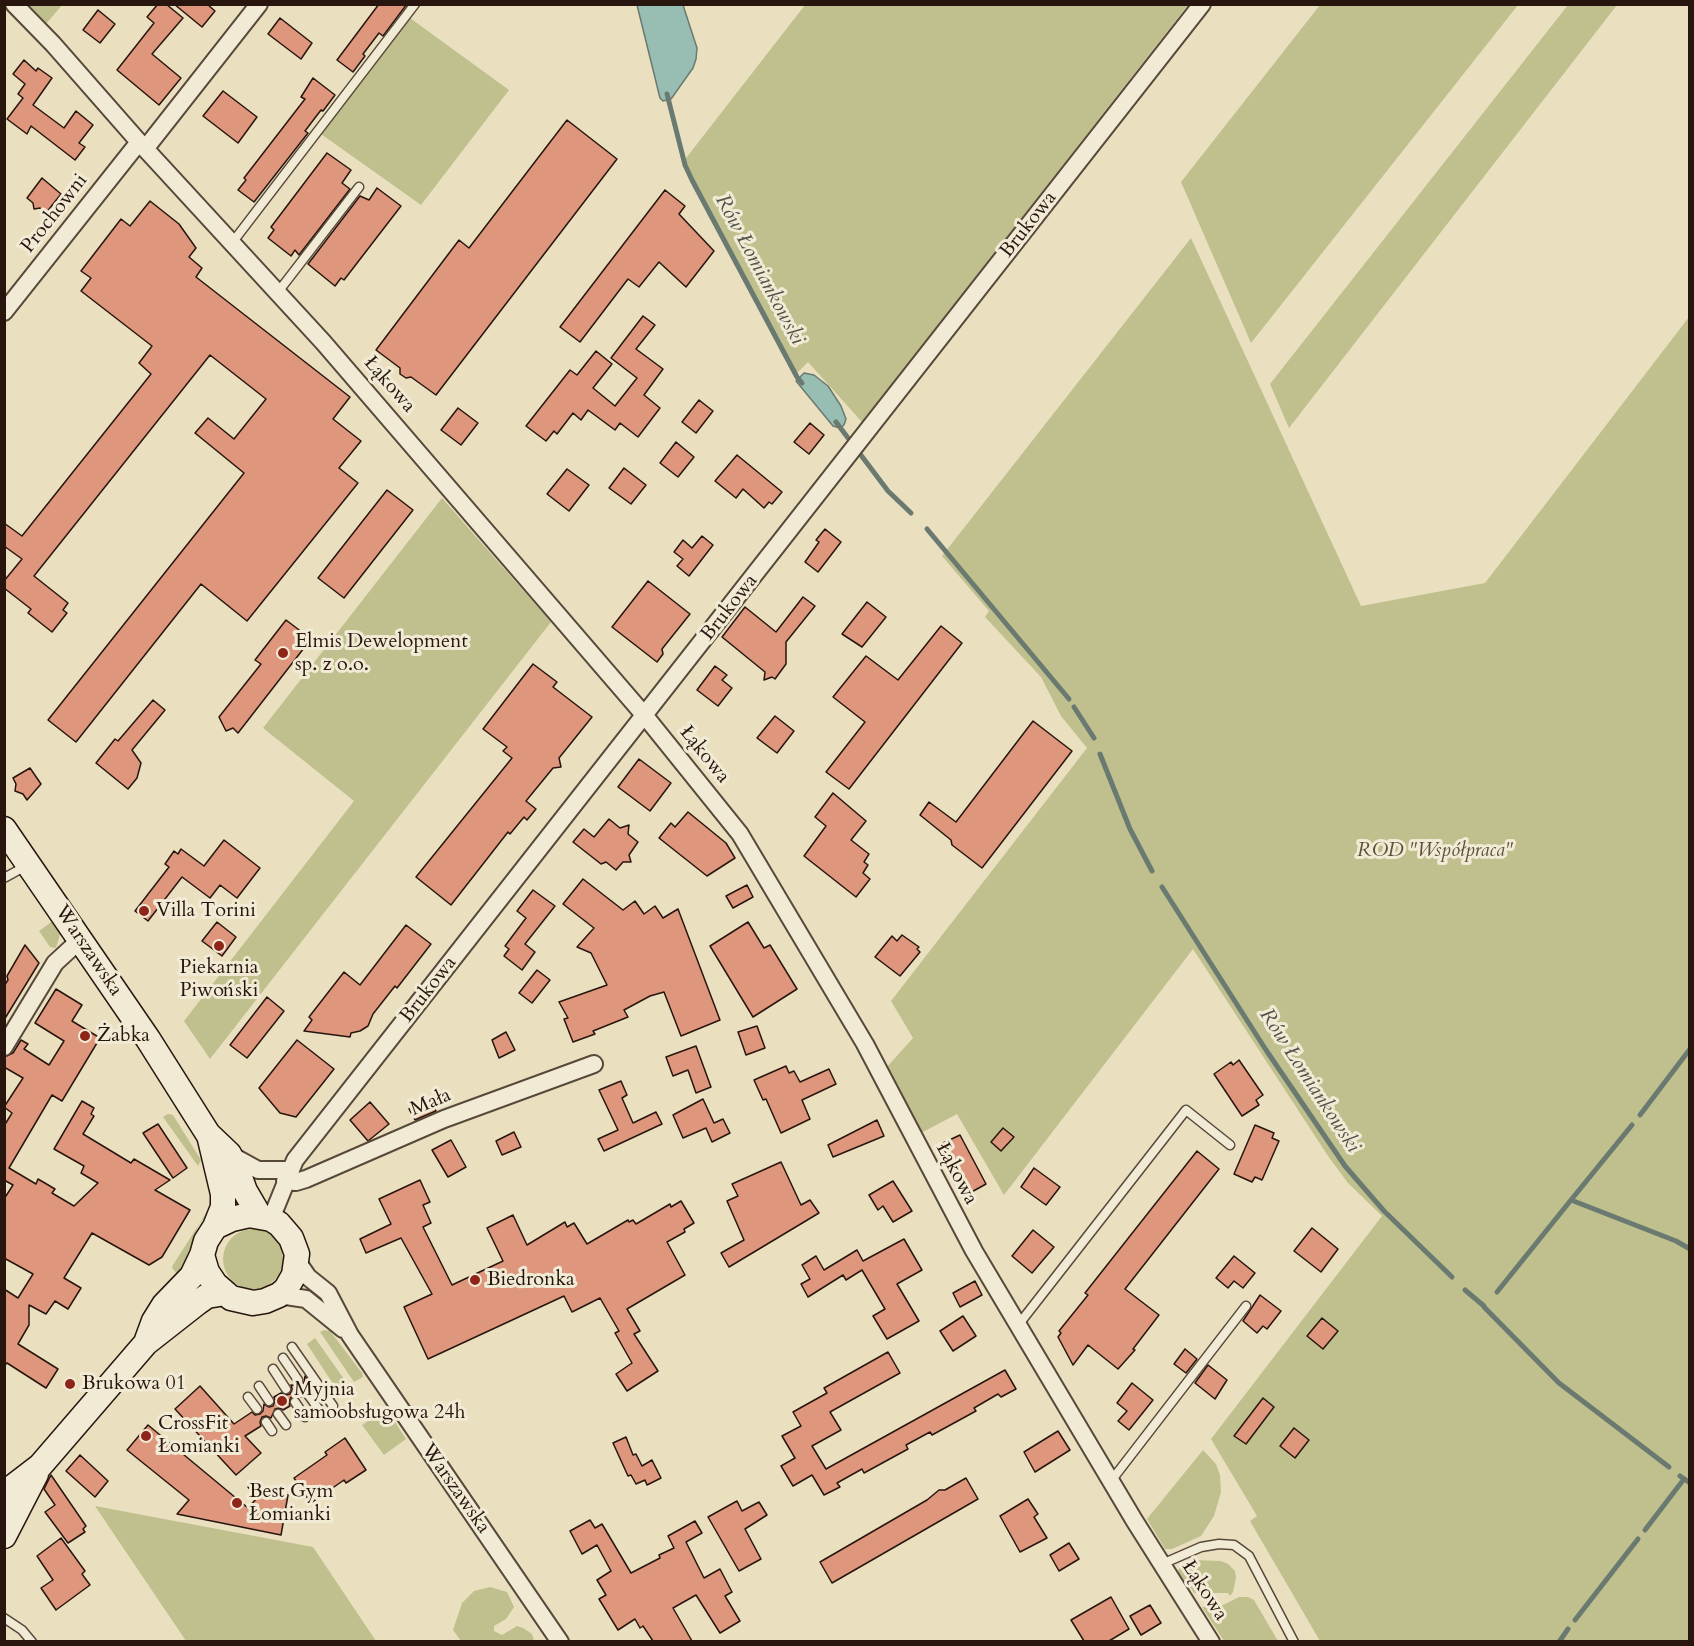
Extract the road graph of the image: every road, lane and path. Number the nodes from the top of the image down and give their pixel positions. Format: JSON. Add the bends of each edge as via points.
{"nodes":[{"id":1,"x":14,"y":4,"type":"edge"},
{"id":2,"x":259,"y":4,"type":"edge"},
{"id":3,"x":415,"y":4,"type":"edge"},
{"id":4,"x":1202,"y":4,"type":"edge"},
{"id":5,"x":142,"y":145,"type":"junction"},
{"id":6,"x":359,"y":187,"type":"dead end"},
{"id":7,"x":232,"y":243,"type":"junction"},
{"id":8,"x":278,"y":292,"type":"junction"},
{"id":9,"x":4,"y":312,"type":"edge"},
{"id":10,"x":645,"y":716,"type":"junction"},
{"id":11,"x":4,"y":829,"type":"edge"},
{"id":12,"x":29,"y":864,"type":"junction"},
{"id":13,"x":4,"y":878,"type":"edge"},
{"id":14,"x":81,"y":939,"type":"junction"},
{"id":15,"x":4,"y":1047,"type":"edge"},
{"id":16,"x":594,"y":1064,"type":"dead end"},
{"id":17,"x":209,"y":1135,"type":"junction"},
{"id":18,"x":1230,"y":1145,"type":"dead end"},
{"id":19,"x":229,"y":1154,"type":"junction"},
{"id":20,"x":287,"y":1175,"type":"junction"},
{"id":21,"x":265,"y":1217,"type":"junction"},
{"id":22,"x":215,"y":1227,"type":"junction"},
{"id":23,"x":202,"y":1255,"type":"junction"},
{"id":24,"x":297,"y":1261,"type":"junction"},
{"id":25,"x":225,"y":1293,"type":"junction"},
{"id":26,"x":279,"y":1295,"type":"junction"},
{"id":27,"x":1246,"y":1305,"type":"dead end"},
{"id":28,"x":1018,"y":1324,"type":"junction"},
{"id":29,"x":350,"y":1335,"type":"junction"},
{"id":30,"x":146,"y":1343,"type":"junction"},
{"id":31,"x":292,"y":1347,"type":"dead end"},
{"id":32,"x":283,"y":1358,"type":"dead end"},
{"id":33,"x":273,"y":1370,"type":"dead end"},
{"id":34,"x":298,"y":1380,"type":"dead end"},
{"id":35,"x":259,"y":1386,"type":"dead end"},
{"id":36,"x":286,"y":1389,"type":"dead end"},
{"id":37,"x":308,"y":1393,"type":"dead end"},
{"id":38,"x":248,"y":1397,"type":"dead end"},
{"id":39,"x":269,"y":1401,"type":"dead end"},
{"id":40,"x":295,"y":1402,"type":"dead end"},
{"id":41,"x":333,"y":1406,"type":"dead end"},
{"id":42,"x":256,"y":1409,"type":"dead end"},
{"id":43,"x":320,"y":1411,"type":"dead end"},
{"id":44,"x":278,"y":1414,"type":"dead end"},
{"id":45,"x":306,"y":1418,"type":"dead end"},
{"id":46,"x":266,"y":1422,"type":"dead end"},
{"id":47,"x":286,"y":1425,"type":"dead end"},
{"id":48,"x":272,"y":1431,"type":"dead end"},
{"id":49,"x":40,"y":1466,"type":"junction"},
{"id":50,"x":1111,"y":1480,"type":"junction"},
{"id":51,"x":4,"y":1496,"type":"edge"},
{"id":52,"x":4,"y":1536,"type":"edge"},
{"id":53,"x":1161,"y":1564,"type":"junction"},
{"id":54,"x":4,"y":1618,"type":"edge"},
{"id":55,"x":32,"y":1641,"type":"edge"},
{"id":56,"x":560,"y":1641,"type":"edge"},
{"id":57,"x":1211,"y":1641,"type":"edge"},
{"id":58,"x":1294,"y":1641,"type":"edge"}],
"edges":[{"from":1,"to":5,"type":"street","name":"Łąkowa"},
{"from":2,"to":5,"type":"street","name":"Prochowni"},
{"from":3,"to":7,"type":"lane"},
{"from":4,"to":10,"type":"street","name":"Brukowa"},
{"from":5,"to":7,"type":"street","name":"Łąkowa"},
{"from":5,"to":9,"type":"street","name":"Prochowni"},
{"from":6,"to":8,"type":"lane"},
{"from":7,"to":8,"type":"street","name":"Łąkowa"},
{"from":8,"to":10,"type":"street","name":"Łąkowa"},
{"from":10,"to":20,"type":"street","name":"Brukowa"},
{"from":10,"to":28,"type":"street","name":"Łąkowa","via":[[740,834],[865,1044],[974,1251]]},
{"from":11,"to":12,"type":"street","name":"Warszawska"},
{"from":12,"to":13,"type":"lane"},
{"from":12,"to":14,"type":"street","name":"Warszawska"},
{"from":14,"to":15,"type":"street","via":[[55,963]]},
{"from":14,"to":17,"type":"street","name":"Warszawska"},
{"from":16,"to":20,"type":"street","name":"Mała","via":[[444,1119],[306,1179],[296,1182]]},
{"from":17,"to":19,"type":"street","name":"Warszawska"},
{"from":17,"to":22,"type":"street","name":"Warszawska","via":[[223,1194],[223,1207]]},
{"from":18,"to":28,"type":"lane","via":[[1185,1110]]},
{"from":19,"to":20,"type":"street","name":"Warszawska","via":[[258,1170]]},
{"from":19,"to":21,"type":"street","name":"Warszawska","via":[[248,1197]]},
{"from":20,"to":21,"type":"street","name":"Brukowa"},
{"from":21,"to":22,"type":"street","via":[[249,1215]]},
{"from":21,"to":24,"type":"street","via":[[286,1230]]},
{"from":22,"to":23,"type":"street"},
{"from":23,"to":25,"type":"street","via":[[207,1272]]},
{"from":23,"to":30,"type":"street","via":[[192,1276],[153,1322]]},
{"from":24,"to":26,"type":"street","via":[[294,1275]]},
{"from":24,"to":29,"type":"street","name":"Warszawska","via":[[308,1277],[328,1293]]},
{"from":25,"to":26,"type":"street","via":[[253,1303]]},
{"from":25,"to":30,"type":"street","via":[[207,1296]]},
{"from":26,"to":29,"type":"street","name":"Warszawska","via":[[306,1299]]},
{"from":27,"to":50,"type":"lane"},
{"from":28,"to":50,"type":"street","name":"Łąkowa"},
{"from":29,"to":56,"type":"street","name":"Warszawska"},
{"from":30,"to":49,"type":"street"},
{"from":31,"to":41,"type":"lane"},
{"from":32,"to":34,"type":"lane"},
{"from":33,"to":36,"type":"lane"},
{"from":35,"to":39,"type":"lane"},
{"from":37,"to":43,"type":"lane"},
{"from":38,"to":42,"type":"lane"},
{"from":40,"to":45,"type":"lane"},
{"from":44,"to":47,"type":"lane"},
{"from":46,"to":48,"type":"lane"},
{"from":49,"to":51,"type":"street"},
{"from":49,"to":52,"type":"street"},
{"from":50,"to":53,"type":"street","name":"Łąkowa"},
{"from":53,"to":57,"type":"street","name":"Łąkowa"},
{"from":53,"to":58,"type":"lane","via":[[1201,1547],[1234,1545],[1249,1556]]},
{"from":54,"to":55,"type":"lane"}]}
